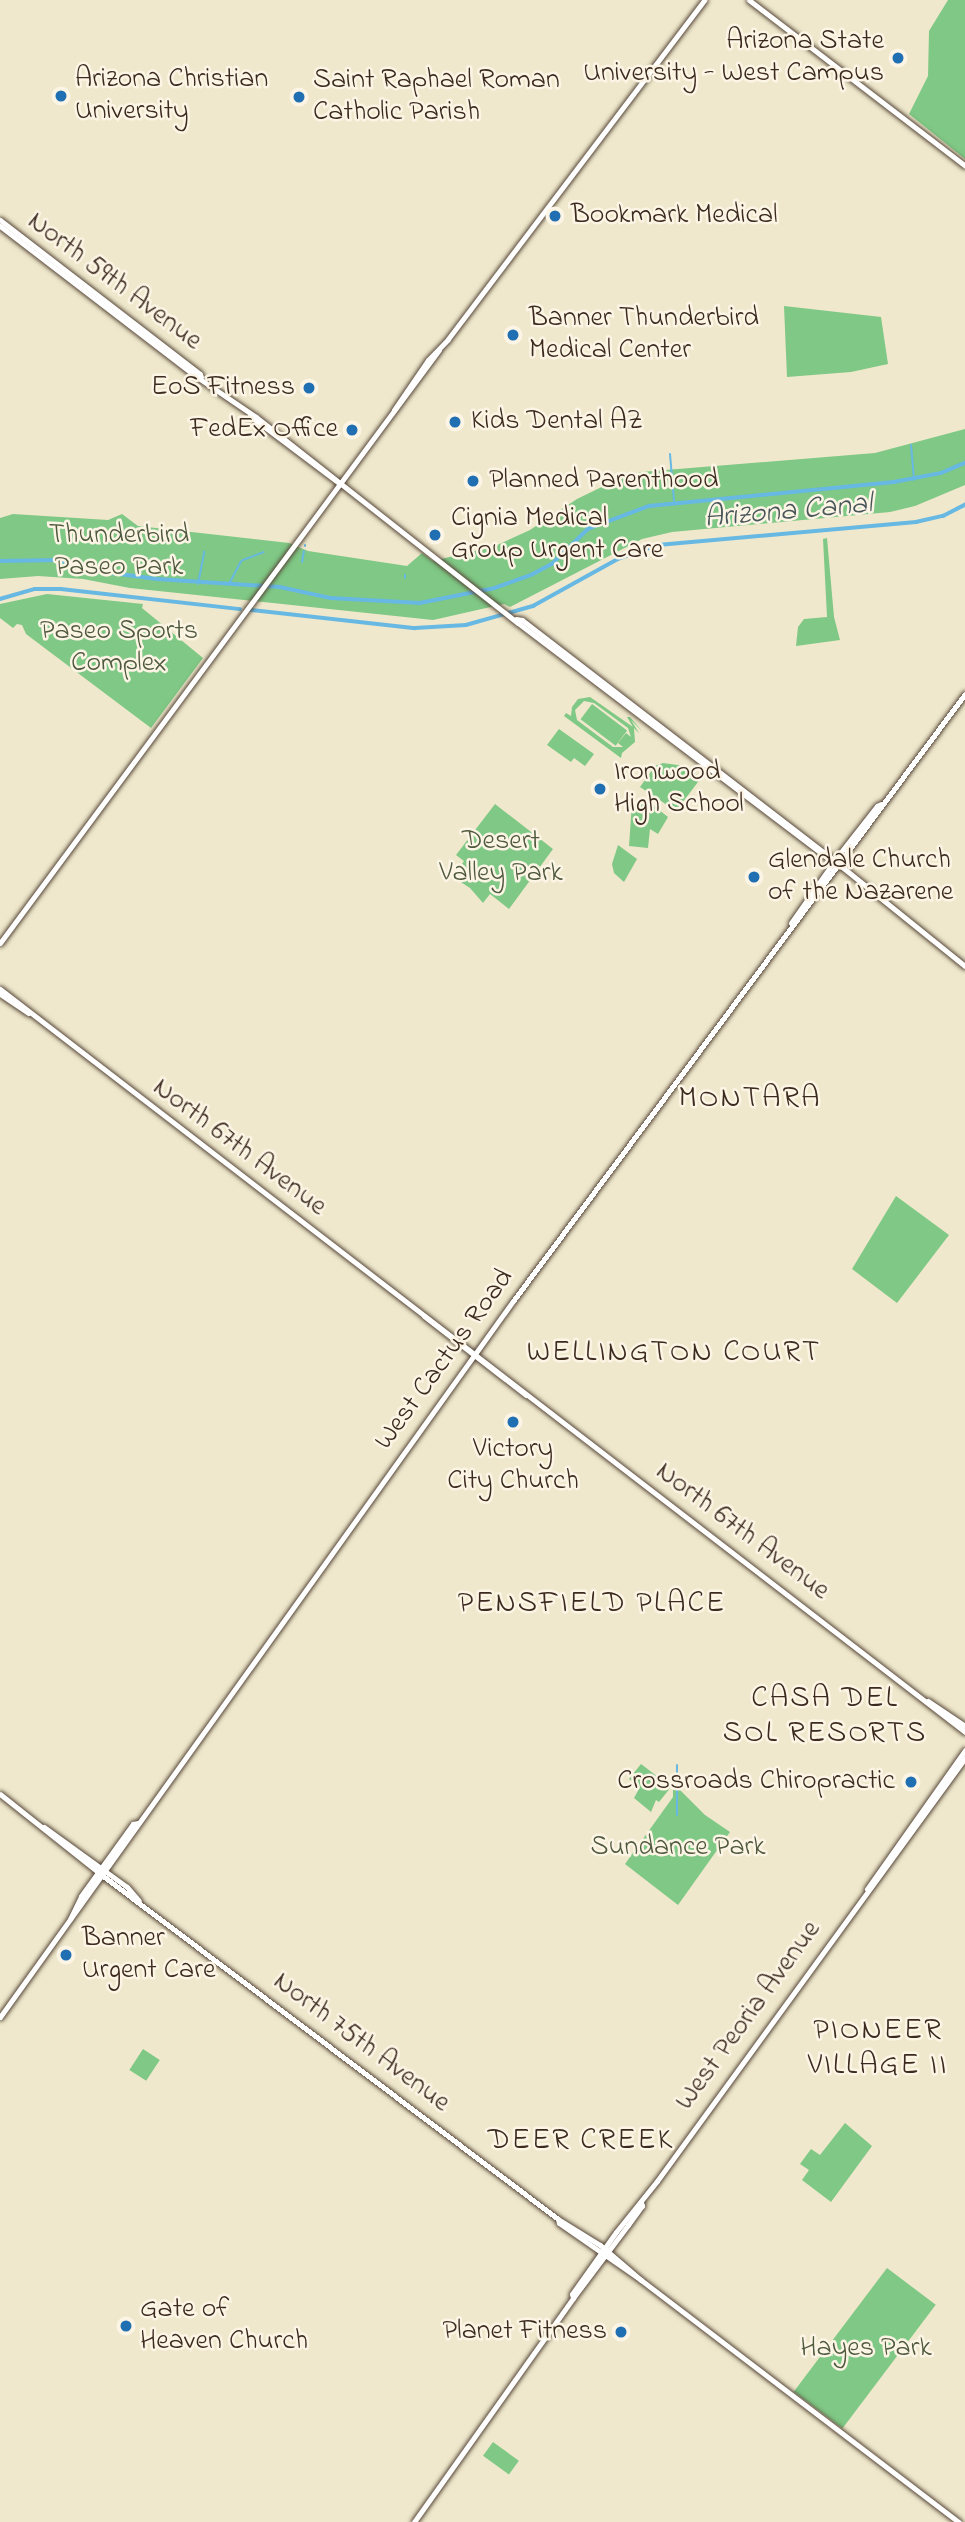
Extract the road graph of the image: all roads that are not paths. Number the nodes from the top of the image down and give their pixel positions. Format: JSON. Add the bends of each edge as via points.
{"nodes":[{"id":1,"x":704,"y":0,"type":"edge"},
{"id":2,"x":749,"y":0,"type":"edge"},
{"id":3,"x":965,"y":166,"type":"edge"},
{"id":4,"x":0,"y":220,"type":"edge"},
{"id":5,"x":0,"y":226,"type":"edge"},
{"id":6,"x":439,"y":350,"type":"junction"},
{"id":7,"x":428,"y":360,"type":"junction"},
{"id":8,"x":201,"y":377,"type":"junction"},
{"id":9,"x":415,"y":386,"type":"junction"},
{"id":10,"x":394,"y":410,"type":"junction"},
{"id":11,"x":250,"y":415,"type":"junction"},
{"id":12,"x":301,"y":457,"type":"junction"},
{"id":13,"x":313,"y":461,"type":"junction"},
{"id":14,"x":339,"y":483,"type":"junction"},
{"id":15,"x":514,"y":618,"type":"junction"},
{"id":16,"x":965,"y":694,"type":"edge"},
{"id":17,"x":651,"y":726,"type":"junction"},
{"id":18,"x":661,"y":727,"type":"junction"},
{"id":19,"x":835,"y":864,"type":"junction"},
{"id":20,"x":0,"y":943,"type":"edge"},
{"id":21,"x":962,"y":960,"type":"edge"},
{"id":22,"x":965,"y":966,"type":"edge"},
{"id":23,"x":0,"y":989,"type":"edge"},
{"id":24,"x":0,"y":994,"type":"edge"},
{"id":25,"x":28,"y":1013,"type":"junction"},
{"id":26,"x":474,"y":1354,"type":"junction"},
{"id":27,"x":928,"y":1701,"type":"junction"},
{"id":28,"x":965,"y":1726,"type":"edge"},
{"id":29,"x":965,"y":1732,"type":"edge"},
{"id":30,"x":965,"y":1750,"type":"edge"},
{"id":31,"x":965,"y":1758,"type":"edge"},
{"id":32,"x":0,"y":1794,"type":"edge"},
{"id":33,"x":43,"y":1828,"type":"junction"},
{"id":34,"x":897,"y":1843,"type":"junction"},
{"id":35,"x":885,"y":1868,"type":"junction"},
{"id":36,"x":102,"y":1872,"type":"junction"},
{"id":37,"x":867,"y":1889,"type":"junction"},
{"id":38,"x":0,"y":2017,"type":"edge"},
{"id":39,"x":559,"y":2221,"type":"junction"},
{"id":40,"x":605,"y":2253,"type":"junction"},
{"id":41,"x":414,"y":2522,"type":"edge"},
{"id":42,"x":960,"y":2522,"type":"edge"}],
"edges":[{"from":1,"to":6,"type":"main road"},
{"from":2,"to":3,"type":"main road"},
{"from":4,"to":8,"type":"main road","name":"North 59th Avenue"},
{"from":5,"to":8,"type":"main road","name":"North 59th Avenue"},
{"from":6,"to":7,"type":"main road"},
{"from":6,"to":9,"type":"main road"},
{"from":7,"to":9,"type":"main road"},
{"from":7,"to":10,"type":"main road"},
{"from":8,"to":11,"type":"main road","name":"North 59th Avenue"},
{"from":9,"to":10,"type":"main road"},
{"from":10,"to":14,"type":"main road"},
{"from":11,"to":12,"type":"main road","name":"North 59th Avenue"},
{"from":11,"to":13,"type":"main road","name":"North 59th Avenue"},
{"from":12,"to":13,"type":"main road"},
{"from":12,"to":14,"type":"main road","name":"North 59th Avenue"},
{"from":13,"to":14,"type":"main road","name":"North 59th Avenue"},
{"from":14,"to":15,"type":"main road","name":"North 59th Avenue"},
{"from":14,"to":20,"type":"main road"},
{"from":15,"to":17,"type":"main road","name":"North 59th Avenue"},
{"from":15,"to":18,"type":"main road","name":"North 59th Avenue"},
{"from":16,"to":19,"type":"main road","name":"West Cactus Road"},
{"from":17,"to":18,"type":"main road"},
{"from":17,"to":19,"type":"main road","name":"North 59th Avenue"},
{"from":18,"to":19,"type":"main road","name":"North 59th Avenue"},
{"from":19,"to":21,"type":"main road","name":"North 59th Avenue"},
{"from":19,"to":26,"type":"main road","name":"West Cactus Road"},
{"from":21,"to":22,"type":"main road","name":"North 59th Avenue"},
{"from":23,"to":25,"type":"main road","name":"North 67th Avenue"},
{"from":24,"to":25,"type":"main road","name":"North 67th Avenue"},
{"from":25,"to":26,"type":"main road","name":"North 67th Avenue"},
{"from":26,"to":27,"type":"main road","name":"North 67th Avenue"},
{"from":26,"to":36,"type":"main road","name":"West Cactus Road"},
{"from":27,"to":28,"type":"main road","name":"North 67th Avenue"},
{"from":27,"to":29,"type":"main road","name":"North 67th Avenue"},
{"from":30,"to":34,"type":"main road","name":"West Peoria Avenue"},
{"from":31,"to":35,"type":"main road","name":"West Peoria Avenue"},
{"from":32,"to":33,"type":"main road","name":"North 75th Avenue"},
{"from":33,"to":36,"type":"main road","name":"North 75th Avenue"},
{"from":33,"to":36,"type":"main road","name":"North 75th Avenue"},
{"from":34,"to":35,"type":"main road"},
{"from":34,"to":37,"type":"main road","name":"West Peoria Avenue"},
{"from":35,"to":37,"type":"main road","name":"West Peoria Avenue"},
{"from":36,"to":38,"type":"main road","name":"West Cactus Road"},
{"from":36,"to":39,"type":"main road","name":"North 75th Avenue"},
{"from":37,"to":40,"type":"main road","name":"West Peoria Avenue"},
{"from":39,"to":40,"type":"main road","name":"North 75th Avenue"},
{"from":39,"to":40,"type":"main road","name":"North 75th Avenue","via":[[572,2225]]},
{"from":40,"to":41,"type":"main road","name":"West Peoria Avenue"},
{"from":40,"to":42,"type":"main road","name":"North 75th Avenue"}]}
